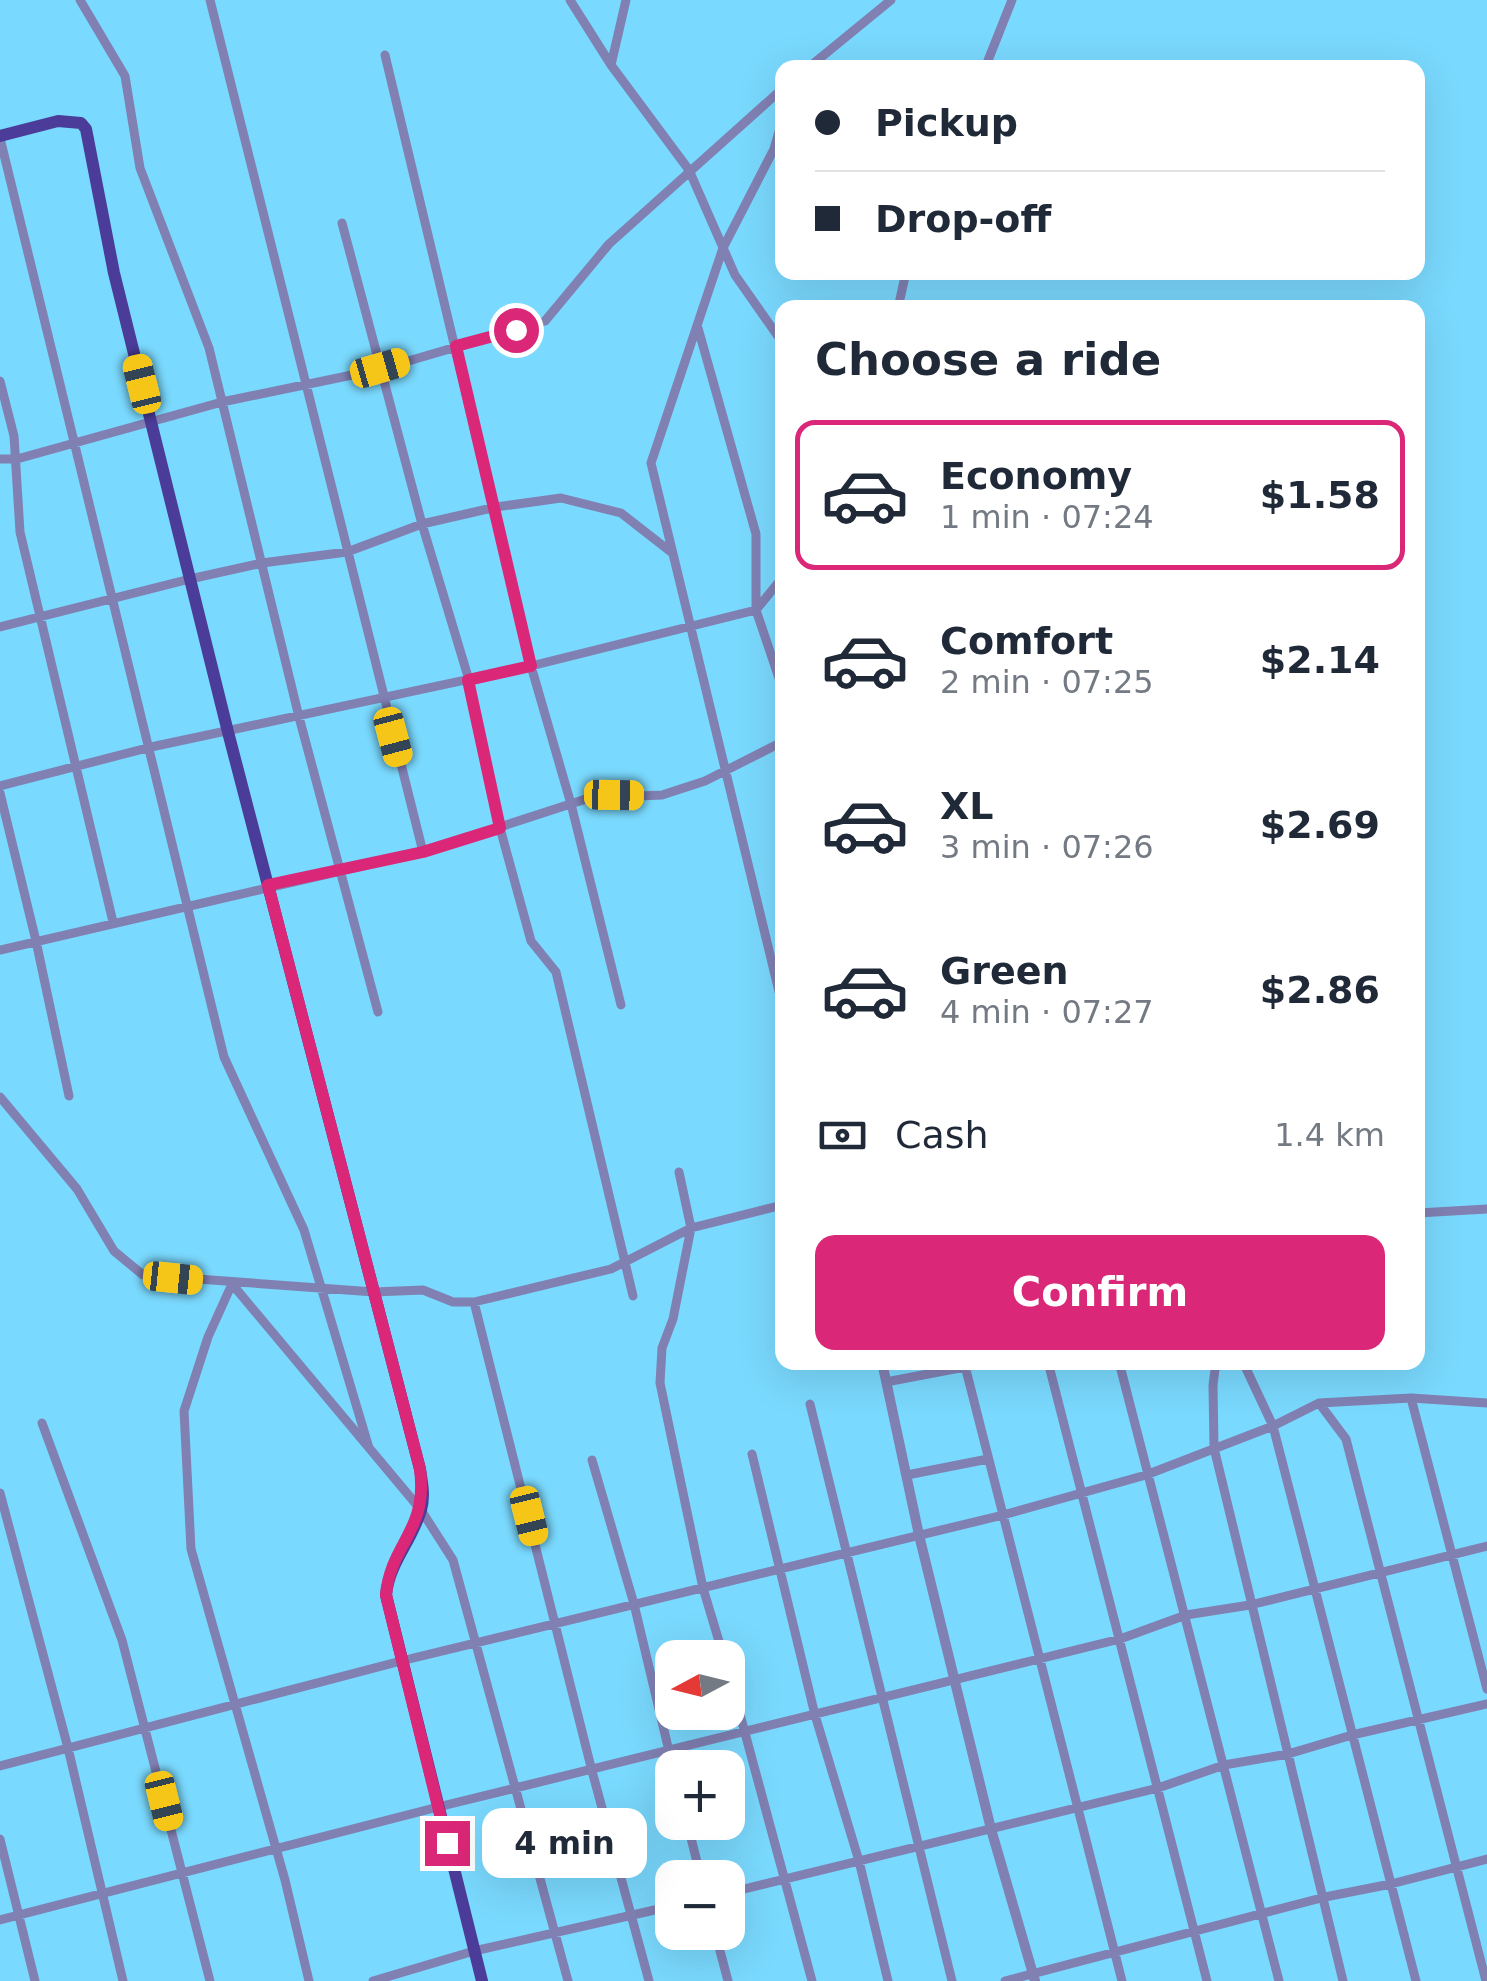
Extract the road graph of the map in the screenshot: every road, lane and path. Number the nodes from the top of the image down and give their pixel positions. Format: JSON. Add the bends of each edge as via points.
{"nodes":[{"id":1,"x":80,"y":0,"type":"edge"},
{"id":2,"x":210,"y":0,"type":"edge"},
{"id":3,"x":570,"y":0,"type":"edge"},
{"id":4,"x":626,"y":0,"type":"edge"},
{"id":5,"x":891,"y":0,"type":"edge"},
{"id":6,"x":1012,"y":0,"type":"edge"},
{"id":7,"x":386,"y":55,"type":"dead end"},
{"id":8,"x":818,"y":60,"type":"edge"},
{"id":9,"x":988,"y":60,"type":"edge"},
{"id":10,"x":611,"y":65,"type":"junction"},
{"id":11,"x":775,"y":95,"type":"edge"},
{"id":12,"x":0,"y":137,"type":"edge"},
{"id":13,"x":775,"y":146,"type":"edge"},
{"id":14,"x":689,"y":170,"type":"junction"},
{"id":15,"x":342,"y":223,"type":"dead end"},
{"id":16,"x":724,"y":248,"type":"junction"},
{"id":17,"x":698,"y":328,"type":"junction"},
{"id":18,"x":775,"y":332,"type":"edge"},
{"id":19,"x":456,"y":346,"type":"junction"},
{"id":20,"x":380,"y":368,"type":"junction"},
{"id":21,"x":0,"y":381,"type":"edge"},
{"id":22,"x":305,"y":385,"type":"junction"},
{"id":23,"x":222,"y":402,"type":"junction"},
{"id":24,"x":151,"y":422,"type":"junction"},
{"id":25,"x":76,"y":442,"type":"junction"},
{"id":26,"x":0,"y":458,"type":"edge"},
{"id":27,"x":17,"y":458,"type":"junction"},
{"id":28,"x":496,"y":507,"type":"junction"},
{"id":29,"x":422,"y":524,"type":"junction"},
{"id":30,"x":347,"y":552,"type":"junction"},
{"id":31,"x":672,"y":553,"type":"junction"},
{"id":32,"x":262,"y":563,"type":"junction"},
{"id":33,"x":190,"y":578,"type":"junction"},
{"id":34,"x":775,"y":587,"type":"edge"},
{"id":35,"x":114,"y":598,"type":"junction"},
{"id":36,"x":756,"y":610,"type":"junction"},
{"id":37,"x":39,"y":617,"type":"junction"},
{"id":38,"x":0,"y":627,"type":"edge"},
{"id":39,"x":690,"y":627,"type":"junction"},
{"id":40,"x":531,"y":666,"type":"junction"},
{"id":41,"x":775,"y":666,"type":"edge"},
{"id":42,"x":468,"y":680,"type":"junction"},
{"id":43,"x":384,"y":699,"type":"junction"},
{"id":44,"x":299,"y":717,"type":"junction"},
{"id":45,"x":228,"y":732,"type":"junction"},
{"id":46,"x":775,"y":745,"type":"edge"},
{"id":47,"x":151,"y":747,"type":"junction"},
{"id":48,"x":74,"y":767,"type":"junction"},
{"id":49,"x":725,"y":770,"type":"junction"},
{"id":50,"x":0,"y":789,"type":"edge"},
{"id":51,"x":571,"y":804,"type":"junction"},
{"id":52,"x":500,"y":828,"type":"junction"},
{"id":53,"x":423,"y":852,"type":"junction"},
{"id":54,"x":340,"y":869,"type":"junction"},
{"id":55,"x":268,"y":885,"type":"junction"},
{"id":56,"x":188,"y":904,"type":"junction"},
{"id":57,"x":113,"y":922,"type":"junction"},
{"id":58,"x":36,"y":941,"type":"junction"},
{"id":59,"x":0,"y":950,"type":"edge"},
{"id":60,"x":775,"y":975,"type":"edge"},
{"id":61,"x":621,"y":1005,"type":"dead end"},
{"id":62,"x":378,"y":1012,"type":"dead end"},
{"id":63,"x":69,"y":1096,"type":"dead end"},
{"id":64,"x":0,"y":1097,"type":"edge"},
{"id":65,"x":679,"y":1172,"type":"dead end"},
{"id":66,"x":775,"y":1207,"type":"edge"},
{"id":67,"x":1487,"y":1208,"type":"edge"},
{"id":68,"x":1425,"y":1212,"type":"edge"},
{"id":69,"x":691,"y":1228,"type":"junction"},
{"id":70,"x":625,"y":1261,"type":"junction"},
{"id":71,"x":232,"y":1284,"type":"junction"},
{"id":72,"x":324,"y":1288,"type":"junction"},
{"id":73,"x":374,"y":1292,"type":"junction"},
{"id":74,"x":633,"y":1296,"type":"dead end"},
{"id":75,"x":474,"y":1302,"type":"junction"},
{"id":76,"x":884,"y":1370,"type":"edge"},
{"id":77,"x":945,"y":1370,"type":"edge"},
{"id":78,"x":966,"y":1370,"type":"edge"},
{"id":79,"x":1050,"y":1370,"type":"edge"},
{"id":80,"x":1121,"y":1370,"type":"edge"},
{"id":81,"x":1215,"y":1370,"type":"edge"},
{"id":82,"x":1246,"y":1370,"type":"edge"},
{"id":83,"x":886,"y":1382,"type":"junction"},
{"id":84,"x":1412,"y":1398,"type":"junction"},
{"id":85,"x":1318,"y":1403,"type":"junction"},
{"id":86,"x":1487,"y":1403,"type":"edge"},
{"id":87,"x":810,"y":1404,"type":"dead end"},
{"id":88,"x":42,"y":1423,"type":"dead end"},
{"id":89,"x":1272,"y":1426,"type":"junction"},
{"id":90,"x":369,"y":1448,"type":"junction"},
{"id":91,"x":1214,"y":1448,"type":"junction"},
{"id":92,"x":752,"y":1454,"type":"dead end"},
{"id":93,"x":988,"y":1458,"type":"junction"},
{"id":94,"x":592,"y":1460,"type":"dead end"},
{"id":95,"x":906,"y":1475,"type":"junction"},
{"id":96,"x":1146,"y":1475,"type":"junction"},
{"id":97,"x":0,"y":1493,"type":"edge"},
{"id":98,"x":1082,"y":1493,"type":"junction"},
{"id":99,"x":421,"y":1510,"type":"junction"},
{"id":100,"x":1003,"y":1515,"type":"junction"},
{"id":101,"x":920,"y":1535,"type":"junction"},
{"id":102,"x":1487,"y":1546,"type":"edge"},
{"id":103,"x":845,"y":1553,"type":"junction"},
{"id":104,"x":1452,"y":1554,"type":"junction"},
{"id":105,"x":780,"y":1569,"type":"junction"},
{"id":106,"x":1380,"y":1572,"type":"junction"},
{"id":107,"x":704,"y":1588,"type":"junction"},
{"id":108,"x":1315,"y":1590,"type":"junction"},
{"id":109,"x":634,"y":1604,"type":"junction"},
{"id":110,"x":1250,"y":1605,"type":"junction"},
{"id":111,"x":1186,"y":1615,"type":"junction"},
{"id":112,"x":556,"y":1623,"type":"junction"},
{"id":113,"x":1120,"y":1639,"type":"junction"},
{"id":114,"x":719,"y":1640,"type":"edge"},
{"id":115,"x":476,"y":1643,"type":"junction"},
{"id":116,"x":1040,"y":1659,"type":"junction"},
{"id":117,"x":401,"y":1661,"type":"junction"},
{"id":118,"x":955,"y":1680,"type":"junction"},
{"id":119,"x":1487,"y":1688,"type":"edge"},
{"id":120,"x":882,"y":1698,"type":"junction"},
{"id":121,"x":1487,"y":1704,"type":"edge"},
{"id":122,"x":235,"y":1706,"type":"junction"},
{"id":123,"x":815,"y":1715,"type":"junction"},
{"id":124,"x":1419,"y":1719,"type":"junction"},
{"id":125,"x":145,"y":1729,"type":"junction"},
{"id":126,"x":745,"y":1729,"type":"edge"},
{"id":127,"x":746,"y":1732,"type":"junction"},
{"id":128,"x":1352,"y":1735,"type":"junction"},
{"id":129,"x":68,"y":1748,"type":"junction"},
{"id":130,"x":668,"y":1750,"type":"edge"},
{"id":131,"x":676,"y":1750,"type":"edge"},
{"id":132,"x":1288,"y":1754,"type":"junction"},
{"id":133,"x":655,"y":1755,"type":"edge"},
{"id":134,"x":0,"y":1766,"type":"edge"},
{"id":135,"x":1224,"y":1766,"type":"junction"},
{"id":136,"x":592,"y":1771,"type":"junction"},
{"id":137,"x":1158,"y":1788,"type":"junction"},
{"id":138,"x":516,"y":1790,"type":"junction"},
{"id":139,"x":438,"y":1807,"type":"junction"},
{"id":140,"x":1078,"y":1808,"type":"junction"},
{"id":141,"x":991,"y":1829,"type":"junction"},
{"id":142,"x":0,"y":1840,"type":"edge"},
{"id":143,"x":919,"y":1846,"type":"junction"},
{"id":144,"x":276,"y":1850,"type":"junction"},
{"id":145,"x":1487,"y":1859,"type":"edge"},
{"id":146,"x":859,"y":1861,"type":"junction"},
{"id":147,"x":1457,"y":1868,"type":"junction"},
{"id":148,"x":182,"y":1874,"type":"junction"},
{"id":149,"x":784,"y":1879,"type":"junction"},
{"id":150,"x":1391,"y":1884,"type":"junction"},
{"id":151,"x":745,"y":1889,"type":"edge"},
{"id":152,"x":103,"y":1894,"type":"junction"},
{"id":153,"x":1324,"y":1897,"type":"junction"},
{"id":154,"x":655,"y":1910,"type":"edge"},
{"id":155,"x":1262,"y":1914,"type":"junction"},
{"id":156,"x":18,"y":1915,"type":"junction"},
{"id":157,"x":630,"y":1916,"type":"junction"},
{"id":158,"x":0,"y":1920,"type":"edge"},
{"id":159,"x":1195,"y":1933,"type":"junction"},
{"id":160,"x":555,"y":1934,"type":"junction"},
{"id":161,"x":474,"y":1950,"type":"junction"},
{"id":162,"x":720,"y":1950,"type":"edge"},
{"id":163,"x":1114,"y":1953,"type":"junction"},
{"id":164,"x":1034,"y":1977,"type":"edge"},
{"id":165,"x":35,"y":1981,"type":"edge"},
{"id":166,"x":124,"y":1981,"type":"edge"},
{"id":167,"x":210,"y":1981,"type":"edge"},
{"id":168,"x":310,"y":1981,"type":"edge"},
{"id":169,"x":373,"y":1981,"type":"edge"},
{"id":170,"x":482,"y":1981,"type":"edge"},
{"id":171,"x":568,"y":1981,"type":"edge"},
{"id":172,"x":649,"y":1981,"type":"edge"},
{"id":173,"x":728,"y":1981,"type":"edge"},
{"id":174,"x":812,"y":1981,"type":"edge"},
{"id":175,"x":888,"y":1981,"type":"edge"},
{"id":176,"x":952,"y":1981,"type":"edge"},
{"id":177,"x":1005,"y":1981,"type":"edge"},
{"id":178,"x":1122,"y":1981,"type":"edge"},
{"id":179,"x":1208,"y":1981,"type":"edge"},
{"id":180,"x":1280,"y":1981,"type":"edge"},
{"id":181,"x":1343,"y":1981,"type":"edge"},
{"id":182,"x":1416,"y":1981,"type":"edge"},
{"id":183,"x":1486,"y":1981,"type":"edge"}],
"edges":[{"from":1,"to":23,"type":"street","via":[[125,76],[140,168],[209,348]]},
{"from":2,"to":22,"type":"street"},
{"from":3,"to":10,"type":"street"},
{"from":4,"to":10,"type":"street"},
{"from":5,"to":8,"type":"street"},
{"from":6,"to":9,"type":"street"},
{"from":7,"to":19,"type":"street"},
{"from":10,"to":14,"type":"street"},
{"from":11,"to":14,"type":"street"},
{"from":12,"to":24,"type":"main road","via":[[58,122],[86,129]]},
{"from":12,"to":25,"type":"street"},
{"from":13,"to":16,"type":"street"},
{"from":14,"to":16,"type":"street"},
{"from":14,"to":19,"type":"street","via":[[610,244],[545,322]]},
{"from":15,"to":20,"type":"street"},
{"from":16,"to":17,"type":"street"},
{"from":16,"to":18,"type":"street"},
{"from":17,"to":31,"type":"street","via":[[651,463]]},
{"from":17,"to":36,"type":"street","via":[[756,534]]},
{"from":19,"to":20,"type":"street"},
{"from":19,"to":28,"type":"street"},
{"from":20,"to":22,"type":"street"},
{"from":20,"to":29,"type":"street"},
{"from":21,"to":27,"type":"street"},
{"from":22,"to":23,"type":"street"},
{"from":22,"to":30,"type":"street"},
{"from":23,"to":24,"type":"street"},
{"from":23,"to":32,"type":"street"},
{"from":24,"to":25,"type":"street"},
{"from":24,"to":33,"type":"main road"},
{"from":25,"to":27,"type":"street"},
{"from":25,"to":35,"type":"street"},
{"from":26,"to":27,"type":"street"},
{"from":27,"to":37,"type":"street","via":[[20,532]]},
{"from":28,"to":29,"type":"street"},
{"from":28,"to":31,"type":"street","via":[[561,498],[621,514]]},
{"from":28,"to":40,"type":"street"},
{"from":29,"to":30,"type":"street"},
{"from":29,"to":42,"type":"street"},
{"from":30,"to":32,"type":"street"},
{"from":30,"to":43,"type":"street"},
{"from":31,"to":39,"type":"street"},
{"from":32,"to":33,"type":"street"},
{"from":32,"to":44,"type":"street"},
{"from":33,"to":35,"type":"street"},
{"from":33,"to":45,"type":"main road"},
{"from":34,"to":36,"type":"street"},
{"from":35,"to":37,"type":"street"},
{"from":35,"to":47,"type":"street"},
{"from":36,"to":39,"type":"street"},
{"from":36,"to":41,"type":"street"},
{"from":37,"to":38,"type":"street"},
{"from":37,"to":48,"type":"street"},
{"from":39,"to":40,"type":"street"},
{"from":39,"to":49,"type":"street"},
{"from":40,"to":42,"type":"street"},
{"from":40,"to":51,"type":"street"},
{"from":42,"to":43,"type":"street"},
{"from":42,"to":52,"type":"street"},
{"from":43,"to":44,"type":"street"},
{"from":43,"to":53,"type":"street"},
{"from":44,"to":45,"type":"street"},
{"from":44,"to":54,"type":"street"},
{"from":45,"to":47,"type":"street"},
{"from":45,"to":55,"type":"main road"},
{"from":46,"to":49,"type":"street"},
{"from":47,"to":48,"type":"street"},
{"from":47,"to":56,"type":"street"},
{"from":48,"to":50,"type":"street"},
{"from":48,"to":57,"type":"street"},
{"from":49,"to":51,"type":"street","via":[[662,795]]},
{"from":49,"to":60,"type":"street"},
{"from":50,"to":58,"type":"street"},
{"from":51,"to":52,"type":"street"},
{"from":51,"to":61,"type":"street"},
{"from":52,"to":53,"type":"street"},
{"from":52,"to":70,"type":"street","via":[[531,941],[556,972]]},
{"from":53,"to":54,"type":"street"},
{"from":54,"to":55,"type":"street"},
{"from":54,"to":62,"type":"street"},
{"from":55,"to":56,"type":"street"},
{"from":55,"to":73,"type":"main road"},
{"from":56,"to":57,"type":"street"},
{"from":56,"to":72,"type":"street","via":[[224,1057]]},
{"from":57,"to":58,"type":"street"},
{"from":58,"to":59,"type":"street"},
{"from":58,"to":63,"type":"street"},
{"from":64,"to":71,"type":"street","via":[[77,1190],[114,1252],[143,1275]]},
{"from":65,"to":69,"type":"street"},
{"from":66,"to":69,"type":"street"},
{"from":67,"to":68,"type":"street"},
{"from":69,"to":70,"type":"street"},
{"from":69,"to":107,"type":"street","via":[[660,1382]]},
{"from":70,"to":74,"type":"street"},
{"from":70,"to":75,"type":"street"},
{"from":71,"to":72,"type":"street"},
{"from":71,"to":90,"type":"street"},
{"from":71,"to":122,"type":"street","via":[[184,1411],[191,1549]]},
{"from":72,"to":73,"type":"street"},
{"from":72,"to":90,"type":"street"},
{"from":73,"to":75,"type":"street","via":[[423,1290],[452,1302]]},
{"from":73,"to":99,"type":"main road","via":[[420,1469]]},
{"from":75,"to":112,"type":"street"},
{"from":76,"to":83,"type":"street"},
{"from":77,"to":83,"type":"street"},
{"from":78,"to":93,"type":"street"},
{"from":79,"to":98,"type":"street"},
{"from":80,"to":96,"type":"street"},
{"from":81,"to":91,"type":"street"},
{"from":82,"to":89,"type":"street"},
{"from":83,"to":95,"type":"street"},
{"from":84,"to":85,"type":"street"},
{"from":84,"to":86,"type":"street"},
{"from":84,"to":104,"type":"street"},
{"from":85,"to":89,"type":"street"},
{"from":85,"to":106,"type":"street","via":[[1346,1439]]},
{"from":87,"to":103,"type":"street"},
{"from":88,"to":125,"type":"street","via":[[122,1640]]},
{"from":89,"to":91,"type":"street"},
{"from":89,"to":108,"type":"street"},
{"from":90,"to":99,"type":"street"},
{"from":91,"to":96,"type":"street"},
{"from":91,"to":110,"type":"street"},
{"from":92,"to":105,"type":"street"},
{"from":93,"to":95,"type":"street"},
{"from":93,"to":100,"type":"street"},
{"from":94,"to":109,"type":"street"},
{"from":95,"to":101,"type":"street"},
{"from":96,"to":98,"type":"street"},
{"from":96,"to":111,"type":"street"},
{"from":97,"to":129,"type":"street"},
{"from":98,"to":100,"type":"street"},
{"from":98,"to":113,"type":"street"},
{"from":99,"to":115,"type":"street","via":[[453,1560]]},
{"from":99,"to":117,"type":"main road","via":[[387,1580]]},
{"from":100,"to":101,"type":"street"},
{"from":100,"to":116,"type":"street"},
{"from":101,"to":103,"type":"street"},
{"from":101,"to":118,"type":"street"},
{"from":102,"to":104,"type":"street"},
{"from":103,"to":105,"type":"street"},
{"from":103,"to":120,"type":"street"},
{"from":104,"to":106,"type":"street"},
{"from":104,"to":119,"type":"street"},
{"from":105,"to":107,"type":"street"},
{"from":105,"to":123,"type":"street"},
{"from":106,"to":108,"type":"street"},
{"from":106,"to":124,"type":"street"},
{"from":107,"to":109,"type":"street"},
{"from":107,"to":114,"type":"street"},
{"from":108,"to":110,"type":"street"},
{"from":108,"to":128,"type":"street"},
{"from":109,"to":112,"type":"street"},
{"from":109,"to":130,"type":"street"},
{"from":110,"to":111,"type":"street"},
{"from":110,"to":132,"type":"street"},
{"from":111,"to":113,"type":"street"},
{"from":111,"to":135,"type":"street"},
{"from":112,"to":115,"type":"street"},
{"from":112,"to":136,"type":"street"},
{"from":113,"to":116,"type":"street"},
{"from":113,"to":137,"type":"street"},
{"from":115,"to":117,"type":"street"},
{"from":115,"to":138,"type":"street"},
{"from":116,"to":118,"type":"street"},
{"from":116,"to":140,"type":"street"},
{"from":117,"to":122,"type":"street"},
{"from":117,"to":139,"type":"main road"},
{"from":118,"to":120,"type":"street"},
{"from":118,"to":141,"type":"street"},
{"from":120,"to":123,"type":"street"},
{"from":120,"to":143,"type":"street"},
{"from":121,"to":124,"type":"street"},
{"from":122,"to":125,"type":"street"},
{"from":122,"to":144,"type":"street"},
{"from":123,"to":127,"type":"street"},
{"from":123,"to":146,"type":"street"},
{"from":124,"to":128,"type":"street"},
{"from":124,"to":147,"type":"street"},
{"from":125,"to":129,"type":"street"},
{"from":125,"to":148,"type":"street"},
{"from":126,"to":127,"type":"street"},
{"from":127,"to":131,"type":"street"},
{"from":127,"to":149,"type":"street"},
{"from":128,"to":132,"type":"street"},
{"from":128,"to":150,"type":"street"},
{"from":129,"to":134,"type":"street"},
{"from":129,"to":152,"type":"street"},
{"from":132,"to":135,"type":"street"},
{"from":132,"to":153,"type":"street"},
{"from":133,"to":136,"type":"street"},
{"from":135,"to":137,"type":"street"},
{"from":135,"to":155,"type":"street"},
{"from":136,"to":138,"type":"street"},
{"from":136,"to":157,"type":"street"},
{"from":137,"to":140,"type":"street"},
{"from":137,"to":159,"type":"street"},
{"from":138,"to":139,"type":"street"},
{"from":138,"to":160,"type":"street"},
{"from":139,"to":144,"type":"street"},
{"from":139,"to":161,"type":"main road"},
{"from":140,"to":141,"type":"street"},
{"from":140,"to":163,"type":"street"},
{"from":141,"to":143,"type":"street"},
{"from":141,"to":164,"type":"street"},
{"from":142,"to":156,"type":"street"},
{"from":143,"to":146,"type":"street"},
{"from":143,"to":176,"type":"street"},
{"from":144,"to":148,"type":"street"},
{"from":144,"to":168,"type":"street"},
{"from":145,"to":147,"type":"street"},
{"from":146,"to":149,"type":"street"},
{"from":146,"to":175,"type":"street"},
{"from":147,"to":150,"type":"street"},
{"from":147,"to":183,"type":"street"},
{"from":148,"to":152,"type":"street"},
{"from":148,"to":167,"type":"street"},
{"from":149,"to":151,"type":"street"},
{"from":149,"to":174,"type":"street"},
{"from":150,"to":153,"type":"street"},
{"from":150,"to":182,"type":"street"},
{"from":152,"to":156,"type":"street"},
{"from":152,"to":166,"type":"street"},
{"from":153,"to":155,"type":"street"},
{"from":153,"to":181,"type":"street"},
{"from":154,"to":157,"type":"street"},
{"from":155,"to":159,"type":"street"},
{"from":155,"to":180,"type":"street"},
{"from":156,"to":158,"type":"street"},
{"from":156,"to":165,"type":"street"},
{"from":157,"to":160,"type":"street"},
{"from":157,"to":172,"type":"street"},
{"from":159,"to":163,"type":"street"},
{"from":159,"to":179,"type":"street"},
{"from":160,"to":161,"type":"street"},
{"from":160,"to":171,"type":"street"},
{"from":161,"to":169,"type":"street"},
{"from":161,"to":170,"type":"main road"},
{"from":162,"to":173,"type":"street"},
{"from":163,"to":164,"type":"street"},
{"from":163,"to":178,"type":"street"},
{"from":164,"to":177,"type":"street"}]}
